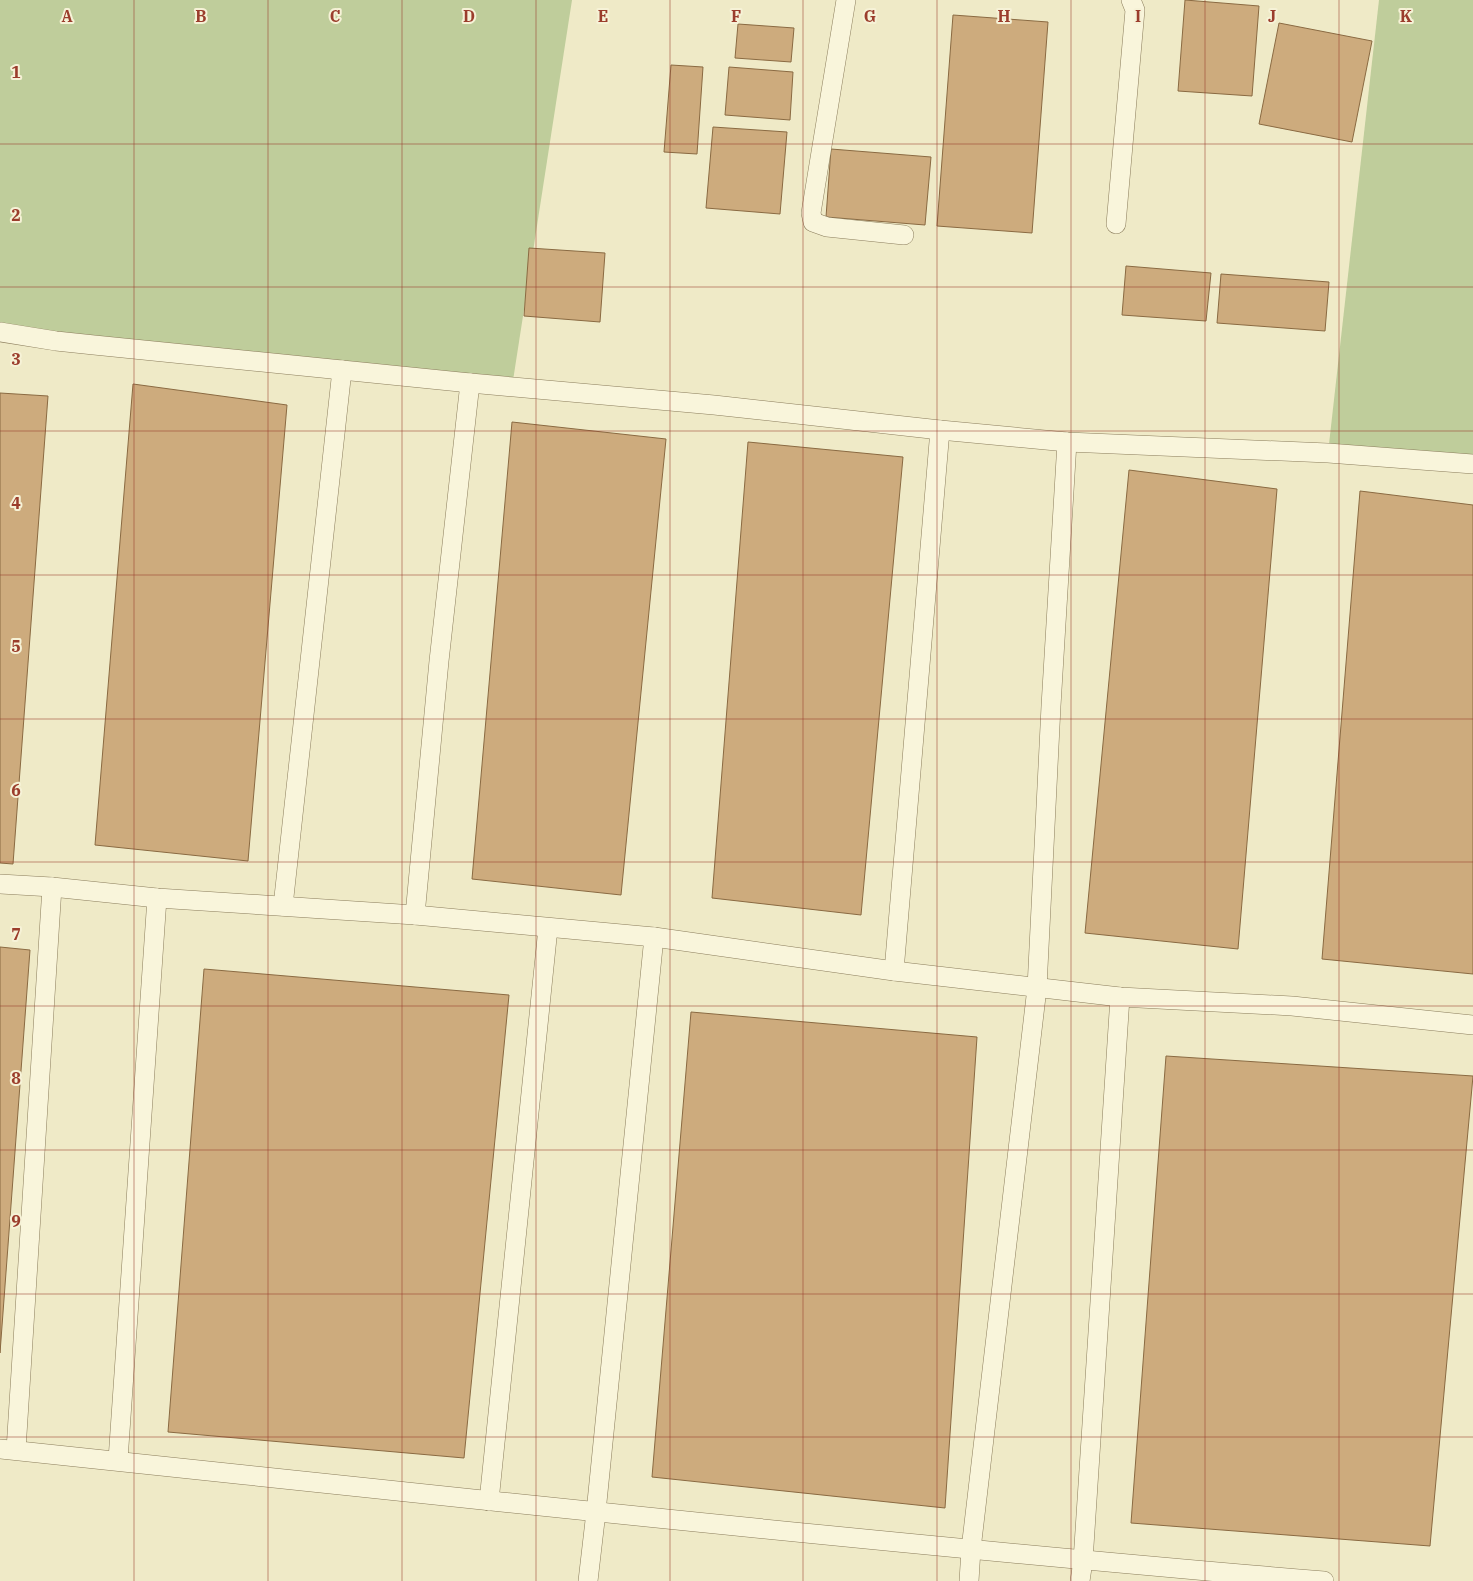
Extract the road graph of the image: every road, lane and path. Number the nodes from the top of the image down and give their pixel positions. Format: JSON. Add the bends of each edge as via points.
{"nodes":[{"id":1,"x":846,"y":0,"type":"edge"},
{"id":2,"x":1131,"y":0,"type":"edge"},
{"id":3,"x":1116,"y":224,"type":"dead end"},
{"id":4,"x":904,"y":234,"type":"dead end"},
{"id":5,"x":0,"y":332,"type":"edge"},
{"id":6,"x":342,"y":370,"type":"junction"},
{"id":7,"x":470,"y":384,"type":"junction"},
{"id":8,"x":940,"y":430,"type":"junction"},
{"id":9,"x":1067,"y":442,"type":"junction"},
{"id":10,"x":1473,"y":464,"type":"edge"},
{"id":11,"x":0,"y":884,"type":"edge"},
{"id":12,"x":52,"y":887,"type":"junction"},
{"id":13,"x":157,"y":898,"type":"junction"},
{"id":14,"x":283,"y":906,"type":"junction"},
{"id":15,"x":415,"y":915,"type":"junction"},
{"id":16,"x":548,"y":928,"type":"junction"},
{"id":17,"x":654,"y":938,"type":"junction"},
{"id":18,"x":894,"y":972,"type":"junction"},
{"id":19,"x":1037,"y":988,"type":"junction"},
{"id":20,"x":1120,"y":998,"type":"junction"},
{"id":21,"x":1473,"y":1025,"type":"edge"},
{"id":22,"x":8,"y":1450,"type":"edge"},
{"id":23,"x":118,"y":1460,"type":"junction"},
{"id":24,"x":489,"y":1501,"type":"junction"},
{"id":25,"x":596,"y":1512,"type":"junction"},
{"id":26,"x":971,"y":1549,"type":"junction"},
{"id":27,"x":1083,"y":1561,"type":"junction"},
{"id":28,"x":588,"y":1581,"type":"edge"},
{"id":29,"x":969,"y":1581,"type":"edge"},
{"id":30,"x":1080,"y":1581,"type":"edge"},
{"id":31,"x":1324,"y":1581,"type":"edge"}],
"edges":[{"from":1,"to":4,"type":"lane","via":[[811,213],[813,222],[827,227]]},
{"from":2,"to":3,"type":"lane","via":[[1135,10]]},
{"from":5,"to":6,"type":"lane","via":[[56,341]]},
{"from":6,"to":7,"type":"lane"},
{"from":6,"to":14,"type":"lane"},
{"from":7,"to":8,"type":"lane","via":[[714,405]]},
{"from":7,"to":15,"type":"lane","via":[[438,661]]},
{"from":8,"to":9,"type":"lane"},
{"from":8,"to":18,"type":"lane"},
{"from":9,"to":10,"type":"lane","via":[[1328,453]]},
{"from":9,"to":19,"type":"lane"},
{"from":11,"to":12,"type":"lane"},
{"from":12,"to":13,"type":"lane"},
{"from":12,"to":22,"type":"lane"},
{"from":13,"to":14,"type":"lane"},
{"from":13,"to":23,"type":"lane"},
{"from":14,"to":15,"type":"lane"},
{"from":15,"to":16,"type":"lane"},
{"from":16,"to":17,"type":"lane"},
{"from":16,"to":24,"type":"lane"},
{"from":17,"to":18,"type":"lane"},
{"from":17,"to":25,"type":"lane"},
{"from":18,"to":19,"type":"lane"},
{"from":19,"to":20,"type":"lane"},
{"from":19,"to":26,"type":"lane"},
{"from":20,"to":21,"type":"lane","via":[[1292,1006]]},
{"from":20,"to":27,"type":"lane"},
{"from":22,"to":23,"type":"lane"},
{"from":23,"to":24,"type":"lane"},
{"from":24,"to":25,"type":"lane"},
{"from":25,"to":26,"type":"lane"},
{"from":25,"to":28,"type":"lane"},
{"from":26,"to":27,"type":"lane"},
{"from":26,"to":29,"type":"lane"},
{"from":27,"to":30,"type":"lane"},
{"from":27,"to":31,"type":"lane"}]}
